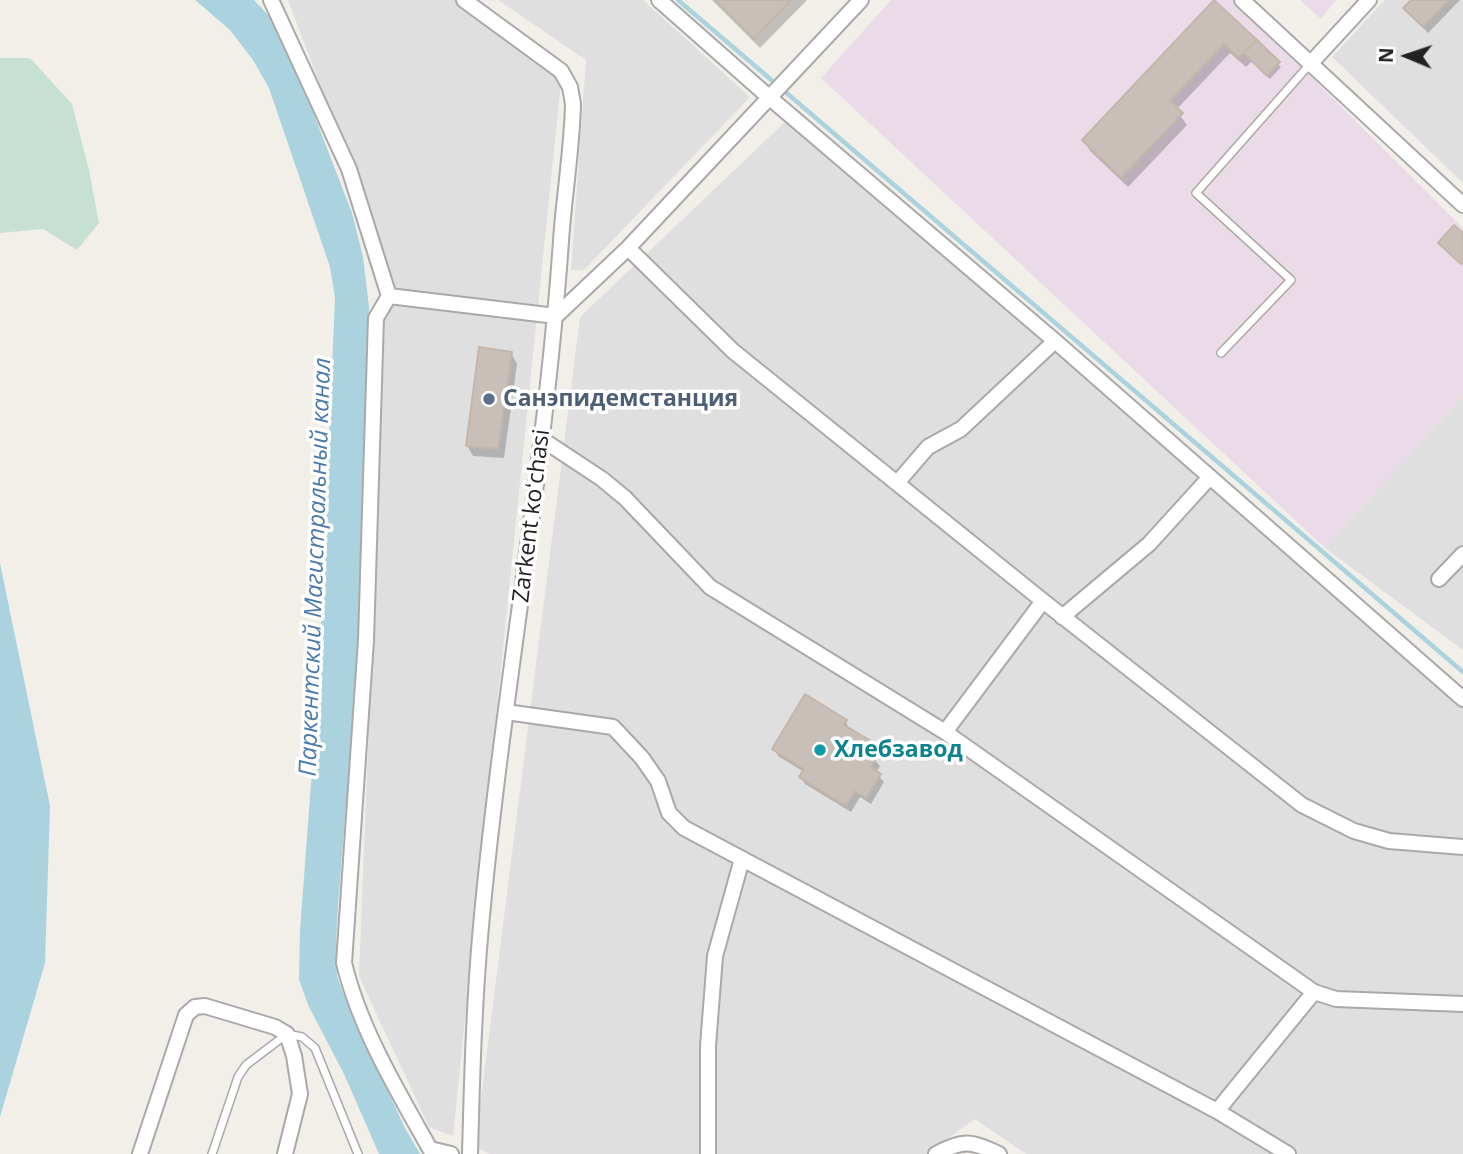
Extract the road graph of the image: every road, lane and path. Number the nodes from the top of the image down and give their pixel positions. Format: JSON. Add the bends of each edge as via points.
{"nodes":[{"id":1,"x":271,"y":0,"type":"edge"},
{"id":2,"x":464,"y":0,"type":"edge"},
{"id":3,"x":659,"y":0,"type":"edge"},
{"id":4,"x":861,"y":0,"type":"edge"},
{"id":5,"x":1242,"y":0,"type":"edge"},
{"id":6,"x":1369,"y":0,"type":"edge"},
{"id":7,"x":1310,"y":64,"type":"junction"},
{"id":8,"x":777,"y":91,"type":"junction"},
{"id":9,"x":1463,"y":205,"type":"edge"},
{"id":10,"x":628,"y":248,"type":"junction"},
{"id":11,"x":389,"y":296,"type":"junction"},
{"id":12,"x":556,"y":316,"type":"junction"},
{"id":13,"x":1055,"y":341,"type":"junction"},
{"id":14,"x":1221,"y":353,"type":"dead end"},
{"id":15,"x":543,"y":440,"type":"junction"},
{"id":16,"x":1210,"y":477,"type":"junction"},
{"id":17,"x":897,"y":483,"type":"junction"},
{"id":18,"x":1463,"y":554,"type":"edge"},
{"id":19,"x":1439,"y":579,"type":"dead end"},
{"id":20,"x":1043,"y":601,"type":"junction"},
{"id":21,"x":1062,"y":617,"type":"junction"},
{"id":22,"x":1463,"y":699,"type":"edge"},
{"id":23,"x":506,"y":712,"type":"junction"},
{"id":24,"x":945,"y":732,"type":"junction"},
{"id":25,"x":1463,"y":847,"type":"edge"},
{"id":26,"x":742,"y":859,"type":"junction"},
{"id":27,"x":1314,"y":992,"type":"junction"},
{"id":28,"x":1463,"y":1004,"type":"edge"},
{"id":29,"x":287,"y":1034,"type":"junction"},
{"id":30,"x":1217,"y":1111,"type":"junction"},
{"id":31,"x":140,"y":1154,"type":"edge"},
{"id":32,"x":212,"y":1154,"type":"edge"},
{"id":33,"x":285,"y":1154,"type":"edge"},
{"id":34,"x":358,"y":1154,"type":"edge"},
{"id":35,"x":451,"y":1154,"type":"edge"},
{"id":36,"x":470,"y":1154,"type":"edge"},
{"id":37,"x":708,"y":1154,"type":"edge"},
{"id":38,"x":936,"y":1154,"type":"edge"},
{"id":39,"x":999,"y":1154,"type":"edge"},
{"id":40,"x":1288,"y":1154,"type":"edge"}],
"edges":[{"from":1,"to":11,"type":"street","via":[[349,169]]},
{"from":2,"to":12,"type":"street","name":"Zarkent koʻchasi","via":[[550,61],[570,87],[573,122]]},
{"from":3,"to":8,"type":"street"},
{"from":4,"to":8,"type":"street"},
{"from":5,"to":7,"type":"street"},
{"from":6,"to":7,"type":"street"},
{"from":7,"to":9,"type":"street"},
{"from":7,"to":14,"type":"lane","via":[[1196,193],[1291,280]]},
{"from":8,"to":10,"type":"street"},
{"from":8,"to":13,"type":"street"},
{"from":10,"to":12,"type":"street"},
{"from":10,"to":17,"type":"street","via":[[733,351]]},
{"from":11,"to":12,"type":"street"},
{"from":11,"to":35,"type":"street","via":[[376,318],[366,640],[344,963],[353,998],[399,1094],[430,1149]]},
{"from":12,"to":15,"type":"street","name":"Zarkent koʻchasi"},
{"from":13,"to":16,"type":"street"},
{"from":13,"to":17,"type":"street","via":[[961,429],[928,447]]},
{"from":15,"to":23,"type":"street","name":"Zarkent koʻchasi"},
{"from":15,"to":24,"type":"street","via":[[625,498],[710,587]]},
{"from":16,"to":21,"type":"street","via":[[1149,544]]},
{"from":16,"to":22,"type":"street"},
{"from":17,"to":20,"type":"street"},
{"from":18,"to":19,"type":"street"},
{"from":20,"to":21,"type":"street"},
{"from":20,"to":24,"type":"street"},
{"from":21,"to":25,"type":"street","via":[[1302,805],[1354,831],[1389,841]]},
{"from":23,"to":26,"type":"street","via":[[613,727],[658,781],[669,813],[684,828]]},
{"from":23,"to":36,"type":"street","name":"Zarkent koʻchasi","via":[[480,936]]},
{"from":24,"to":27,"type":"street"},
{"from":26,"to":30,"type":"street"},
{"from":26,"to":37,"type":"street","via":[[715,956],[708,1046]]},
{"from":27,"to":28,"type":"street","via":[[1336,999]]},
{"from":27,"to":30,"type":"street"},
{"from":29,"to":31,"type":"street","via":[[205,1006],[195,1007],[186,1015]]},
{"from":29,"to":32,"type":"lane","via":[[246,1065],[238,1077]]},
{"from":29,"to":33,"type":"street","via":[[300,1094]]},
{"from":29,"to":34,"type":"lane","via":[[302,1037],[315,1048]]},
{"from":30,"to":40,"type":"street"},
{"from":38,"to":39,"type":"street","via":[[962,1142]]}]}
